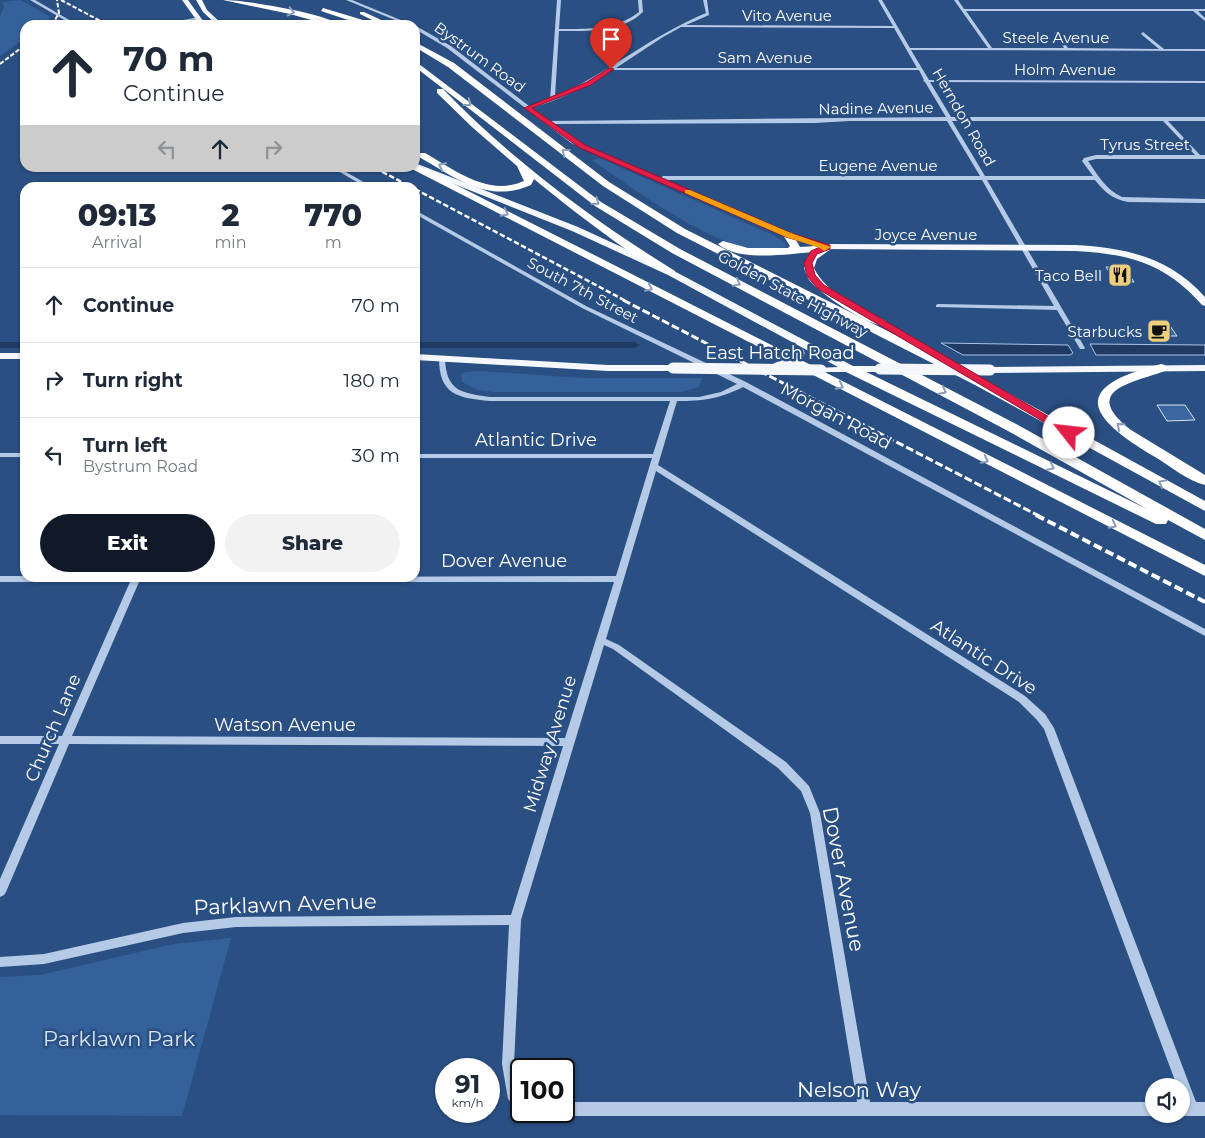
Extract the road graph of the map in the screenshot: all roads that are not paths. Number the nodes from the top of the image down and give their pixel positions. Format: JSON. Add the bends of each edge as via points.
{"nodes":[{"id":1,"x":32,"y":0,"type":"edge"},
{"id":2,"x":185,"y":0,"type":"edge"},
{"id":3,"x":199,"y":0,"type":"edge"},
{"id":4,"x":226,"y":0,"type":"edge"},
{"id":5,"x":559,"y":0,"type":"edge"},
{"id":6,"x":640,"y":0,"type":"edge"},
{"id":7,"x":705,"y":0,"type":"edge"},
{"id":8,"x":880,"y":0,"type":"edge"},
{"id":9,"x":956,"y":0,"type":"edge"},
{"id":10,"x":346,"y":3,"type":"edge"},
{"id":11,"x":311,"y":7,"type":"dead end"},
{"id":12,"x":963,"y":10,"type":"junction"},
{"id":13,"x":1194,"y":10,"type":"junction"},
{"id":14,"x":1205,"y":10,"type":"edge"},
{"id":15,"x":205,"y":11,"type":"junction"},
{"id":16,"x":67,"y":20,"type":"edge"},
{"id":17,"x":200,"y":20,"type":"edge"},
{"id":18,"x":202,"y":20,"type":"edge"},
{"id":19,"x":215,"y":20,"type":"edge"},
{"id":20,"x":319,"y":20,"type":"edge"},
{"id":21,"x":354,"y":20,"type":"edge"},
{"id":22,"x":378,"y":20,"type":"edge"},
{"id":23,"x":396,"y":20,"type":"edge"},
{"id":24,"x":1205,"y":20,"type":"edge"},
{"id":25,"x":677,"y":26,"type":"junction"},
{"id":26,"x":896,"y":27,"type":"junction"},
{"id":27,"x":420,"y":30,"type":"edge"},
{"id":28,"x":558,"y":30,"type":"junction"},
{"id":29,"x":1056,"y":33,"type":"dead end"},
{"id":30,"x":1143,"y":33,"type":"dead end"},
{"id":31,"x":420,"y":42,"type":"edge"},
{"id":32,"x":420,"y":47,"type":"edge"},
{"id":33,"x":908,"y":49,"type":"junction"},
{"id":34,"x":991,"y":49,"type":"junction"},
{"id":35,"x":1067,"y":50,"type":"junction"},
{"id":36,"x":1163,"y":50,"type":"junction"},
{"id":37,"x":1205,"y":50,"type":"edge"},
{"id":38,"x":451,"y":65,"type":"junction"},
{"id":39,"x":420,"y":66,"type":"edge"},
{"id":40,"x":420,"y":67,"type":"edge"},
{"id":41,"x":611,"y":69,"type":"junction"},
{"id":42,"x":919,"y":69,"type":"junction"},
{"id":43,"x":925,"y":81,"type":"junction"},
{"id":44,"x":1205,"y":82,"type":"edge"},
{"id":45,"x":552,"y":100,"type":"junction"},
{"id":46,"x":527,"y":108,"type":"junction"},
{"id":47,"x":949,"y":119,"type":"junction"},
{"id":48,"x":1164,"y":119,"type":"junction"},
{"id":49,"x":1205,"y":119,"type":"edge"},
{"id":50,"x":547,"y":122,"type":"junction"},
{"id":51,"x":420,"y":155,"type":"edge"},
{"id":52,"x":1202,"y":157,"type":"edge"},
{"id":53,"x":517,"y":162,"type":"junction"},
{"id":54,"x":420,"y":168,"type":"edge"},
{"id":55,"x":420,"y":169,"type":"edge"},
{"id":56,"x":343,"y":172,"type":"edge"},
{"id":57,"x":983,"y":177,"type":"junction"},
{"id":58,"x":658,"y":178,"type":"junction"},
{"id":59,"x":1098,"y":178,"type":"junction"},
{"id":60,"x":361,"y":182,"type":"edge"},
{"id":61,"x":1205,"y":200,"type":"edge"},
{"id":62,"x":633,"y":202,"type":"junction"},
{"id":63,"x":420,"y":215,"type":"edge"},
{"id":64,"x":788,"y":235,"type":"junction"},
{"id":65,"x":827,"y":247,"type":"junction"},
{"id":66,"x":1025,"y":248,"type":"junction"},
{"id":67,"x":791,"y":252,"type":"junction"},
{"id":68,"x":671,"y":273,"type":"junction"},
{"id":69,"x":1205,"y":303,"type":"edge"},
{"id":70,"x":938,"y":306,"type":"dead end"},
{"id":71,"x":1058,"y":308,"type":"junction"},
{"id":72,"x":787,"y":335,"type":"junction"},
{"id":73,"x":1082,"y":348,"type":"dead end"},
{"id":74,"x":0,"y":356,"type":"edge"},
{"id":75,"x":20,"y":356,"type":"edge"},
{"id":76,"x":420,"y":357,"type":"edge"},
{"id":77,"x":442,"y":358,"type":"junction"},
{"id":78,"x":1161,"y":368,"type":"junction"},
{"id":79,"x":1205,"y":368,"type":"edge"},
{"id":80,"x":850,"y":369,"type":"junction"},
{"id":81,"x":773,"y":370,"type":"junction"},
{"id":82,"x":979,"y":382,"type":"junction"},
{"id":83,"x":743,"y":384,"type":"junction"},
{"id":84,"x":674,"y":399,"type":"junction"},
{"id":85,"x":0,"y":455,"type":"edge"},
{"id":86,"x":20,"y":455,"type":"edge"},
{"id":87,"x":420,"y":456,"type":"edge"},
{"id":88,"x":655,"y":461,"type":"junction"},
{"id":89,"x":1205,"y":481,"type":"edge"},
{"id":90,"x":1205,"y":507,"type":"edge"},
{"id":91,"x":1205,"y":535,"type":"edge"},
{"id":92,"x":1205,"y":543,"type":"edge"},
{"id":93,"x":1205,"y":571,"type":"edge"},
{"id":94,"x":0,"y":578,"type":"edge"},
{"id":95,"x":20,"y":578,"type":"edge"},
{"id":96,"x":420,"y":579,"type":"edge"},
{"id":97,"x":618,"y":579,"type":"junction"},
{"id":98,"x":134,"y":582,"type":"edge"},
{"id":99,"x":1205,"y":633,"type":"edge"},
{"id":100,"x":600,"y":640,"type":"junction"},
{"id":101,"x":0,"y":740,"type":"edge"},
{"id":102,"x":66,"y":740,"type":"junction"},
{"id":103,"x":569,"y":742,"type":"junction"},
{"id":104,"x":0,"y":892,"type":"edge"},
{"id":105,"x":515,"y":920,"type":"junction"},
{"id":106,"x":0,"y":962,"type":"edge"},
{"id":107,"x":510,"y":1076,"type":"edge"},
{"id":108,"x":575,"y":1109,"type":"edge"},
{"id":109,"x":865,"y":1109,"type":"junction"},
{"id":110,"x":1145,"y":1109,"type":"edge"},
{"id":111,"x":1193,"y":1109,"type":"edge"}],
"edges":[{"from":1,"to":16,"type":"street"},
{"from":2,"to":17,"type":"main road"},
{"from":3,"to":15,"type":"main road"},
{"from":4,"to":20,"type":"highway","one_way":true},
{"from":5,"to":28,"type":"street"},
{"from":6,"to":28,"type":"street","via":[[641,12],[629,21],[601,28]]},
{"from":7,"to":25,"type":"street","via":[[708,14]]},
{"from":8,"to":26,"type":"street","name":"Herndon Road"},
{"from":9,"to":12,"type":"street"},
{"from":10,"to":22,"type":"highway"},
{"from":10,"to":23,"type":"street","name":"Bystrum Road"},
{"from":11,"to":21,"type":"highway"},
{"from":12,"to":13,"type":"street"},
{"from":12,"to":34,"type":"street"},
{"from":13,"to":14,"type":"street"},
{"from":13,"to":24,"type":"street"},
{"from":15,"to":18,"type":"main road"},
{"from":15,"to":19,"type":"main road"},
{"from":25,"to":26,"type":"street","name":"Vito Avenue"},
{"from":25,"to":41,"type":"street"},
{"from":26,"to":33,"type":"street","name":"Herndon Road"},
{"from":27,"to":46,"type":"street","name":"Bystrum Road","via":[[449,47]]},
{"from":28,"to":45,"type":"street"},
{"from":29,"to":35,"type":"street"},
{"from":30,"to":36,"type":"street"},
{"from":31,"to":38,"type":"highway"},
{"from":32,"to":38,"type":"highway","name":"Golden State Highway"},
{"from":33,"to":34,"type":"street","name":"Steele Avenue"},
{"from":33,"to":42,"type":"street","name":"Herndon Road"},
{"from":34,"to":35,"type":"street","name":"Steele Avenue"},
{"from":35,"to":36,"type":"street","name":"Steele Avenue"},
{"from":36,"to":37,"type":"street","name":"Steele Avenue"},
{"from":62,"to":38,"type":"highway","name":"Golden State Highway","one_way":true},
{"from":39,"to":91,"type":"highway","name":"Golden State Highway","one_way":true,"via":[[560,176],[624,221],[1030,437]]},
{"from":40,"to":53,"type":"highway","via":[[463,114]]},
{"from":41,"to":42,"type":"street","name":"Sam Avenue"},
{"from":41,"to":45,"type":"street","via":[[589,84]]},
{"from":42,"to":43,"type":"street","name":"Herndon Road"},
{"from":43,"to":44,"type":"street","name":"Holm Avenue"},
{"from":43,"to":47,"type":"street","name":"Herndon Road"},
{"from":45,"to":46,"type":"street"},
{"from":46,"to":50,"type":"street","name":"Bystrum Road"},
{"from":47,"to":48,"type":"street","name":"Nadine Avenue"},
{"from":47,"to":50,"type":"street","name":"Nadine Avenue"},
{"from":47,"to":57,"type":"street","name":"Herndon Road"},
{"from":48,"to":49,"type":"street","name":"Nadine Avenue"},
{"from":48,"to":52,"type":"street"},
{"from":50,"to":58,"type":"street","name":"Bystrum Road","via":[[583,146]]},
{"from":53,"to":51,"type":"highway","one_way":true,"via":[[527,174],[528,183],[518,189],[495,190]]},
{"from":52,"to":59,"type":"street","name":"Tyrus Street","via":[[1086,159]]},
{"from":53,"to":68,"type":"highway","via":[[608,233]]},
{"from":54,"to":68,"type":"main road","via":[[575,229]]},
{"from":55,"to":93,"type":"highway","one_way":true},
{"from":56,"to":60,"type":"street"},
{"from":57,"to":58,"type":"street","name":"Eugene Avenue"},
{"from":57,"to":59,"type":"street","name":"Eugene Avenue"},
{"from":57,"to":66,"type":"street","name":"Herndon Road"},
{"from":58,"to":64,"type":"street","name":"Bystrum Road"},
{"from":59,"to":61,"type":"street","via":[[1110,195],[1117,198]]},
{"from":62,"to":67,"type":"highway","via":[[733,248],[762,254]]},
{"from":62,"to":82,"type":"highway","name":"Golden State Highway","via":[[718,251]]},
{"from":63,"to":83,"type":"street","name":"South 7th Street","via":[[584,307]]},
{"from":64,"to":65,"type":"street","name":"Bystrum Road"},
{"from":64,"to":67,"type":"highway","via":[[796,246]]},
{"from":65,"to":66,"type":"main road","name":"Joyce Avenue"},
{"from":65,"to":67,"type":"highway"},
{"from":65,"to":82,"type":"highway","via":[[809,259],[809,271],[815,281]]},
{"from":66,"to":69,"type":"main road","via":[[1088,248],[1147,259],[1180,276]]},
{"from":66,"to":71,"type":"street","name":"Herndon Road"},
{"from":68,"to":72,"type":"main road"},
{"from":70,"to":71,"type":"street"},
{"from":71,"to":73,"type":"street","name":"Herndon Road"},
{"from":72,"to":80,"type":"main road"},
{"from":72,"to":81,"type":"main road","bridge":true,"via":[[799,353],[790,363]]},
{"from":74,"to":75,"type":"main road"},
{"from":76,"to":77,"type":"main road","name":"East Hatch Road"},
{"from":77,"to":81,"type":"main road","name":"East Hatch Road","bridge":true,"via":[[608,368]]},
{"from":77,"to":84,"type":"street","via":[[442,375],[448,386],[476,398]]},
{"from":78,"to":79,"type":"main road","name":"East Hatch Road"},
{"from":78,"to":80,"type":"main road","name":"East Hatch Road","bridge":true},
{"from":89,"to":78,"type":"highway","one_way":true,"via":[[1127,432],[1107,415],[1104,404],[1110,389],[1118,383]]},
{"from":80,"to":81,"type":"main road","name":"East Hatch Road","bridge":true},
{"from":80,"to":92,"type":"highway","one_way":true},
{"from":90,"to":82,"type":"highway","name":"Golden State Highway","one_way":true},
{"from":83,"to":84,"type":"street","via":[[699,399]]},
{"from":83,"to":99,"type":"street","name":"Morgan Road"},
{"from":84,"to":88,"type":"street","name":"Midway Avenue"},
{"from":85,"to":86,"type":"street"},
{"from":87,"to":88,"type":"street","name":"Atlantic Drive"},
{"from":88,"to":97,"type":"street","name":"Midway Avenue"},
{"from":88,"to":111,"type":"street","name":"Atlantic Drive","via":[[1022,699],[1041,717],[1052,737]]},
{"from":94,"to":95,"type":"street","name":"Dover Avenue"},
{"from":96,"to":97,"type":"street","name":"Dover Avenue"},
{"from":97,"to":100,"type":"street","name":"Midway Avenue"},
{"from":98,"to":102,"type":"street","name":"Church Lane"},
{"from":100,"to":103,"type":"street","name":"Midway Avenue"},
{"from":100,"to":109,"type":"street","name":"Dover Avenue","via":[[616,647],[782,765],[805,789],[815,814]]},
{"from":101,"to":102,"type":"street","name":"Watson Avenue"},
{"from":102,"to":103,"type":"street","name":"Watson Avenue"},
{"from":102,"to":104,"type":"street","name":"Church Lane"},
{"from":103,"to":105,"type":"street","name":"Midway Avenue"},
{"from":105,"to":106,"type":"street","name":"Parklawn Avenue","via":[[236,922],[184,928],[52,957]]},
{"from":105,"to":107,"type":"street","name":"Midway Avenue"},
{"from":108,"to":109,"type":"street","name":"Nelson Way"},
{"from":109,"to":110,"type":"street","name":"Nelson Way"}]}
